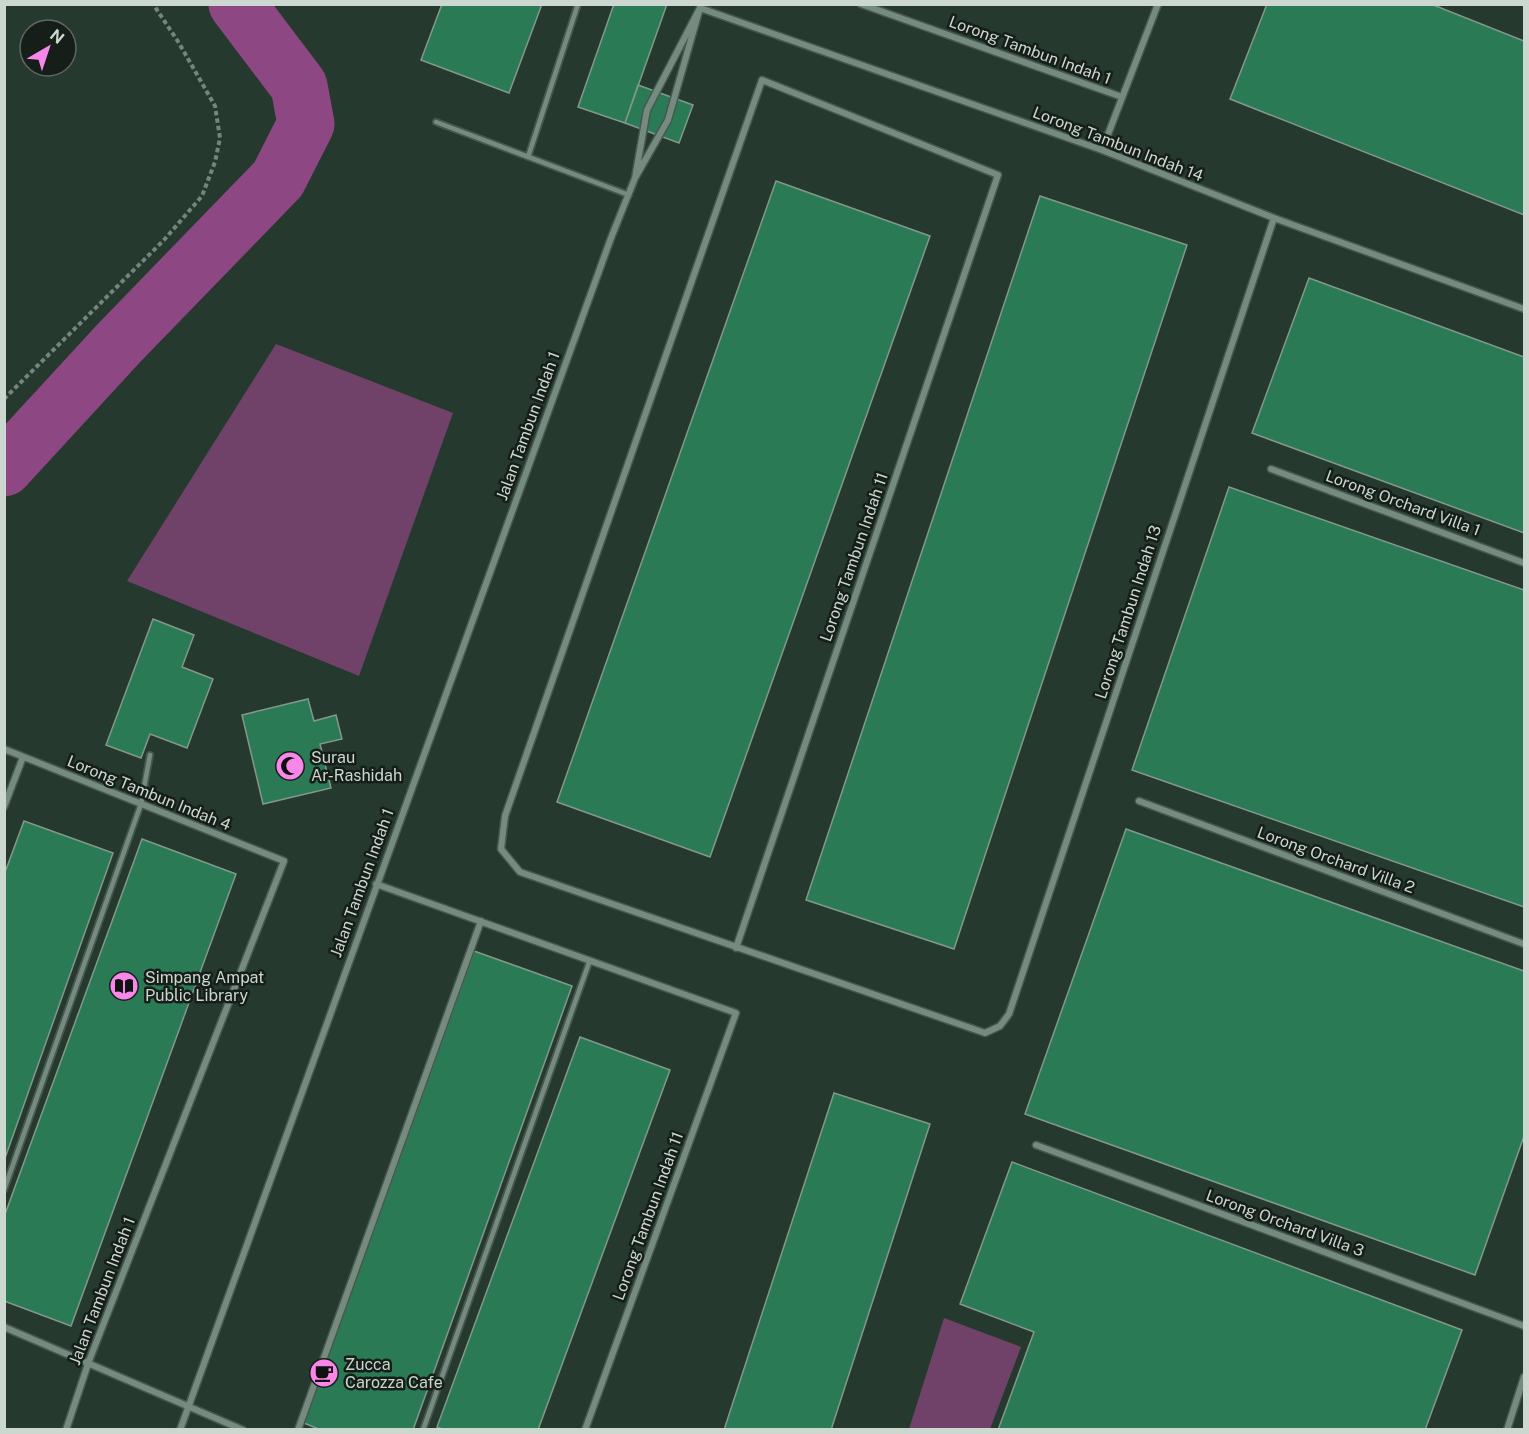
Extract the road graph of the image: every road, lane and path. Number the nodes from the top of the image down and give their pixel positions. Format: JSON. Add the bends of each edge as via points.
{"nodes":[{"id":1,"x":153,"y":4,"type":"edge"},
{"id":2,"x":578,"y":4,"type":"edge"},
{"id":3,"x":861,"y":4,"type":"edge"},
{"id":4,"x":1158,"y":4,"type":"edge"},
{"id":5,"x":700,"y":6,"type":"edge"},
{"id":6,"x":1122,"y":97,"type":"junction"},
{"id":7,"x":436,"y":122,"type":"dead end"},
{"id":8,"x":1102,"y":150,"type":"junction"},
{"id":9,"x":528,"y":157,"type":"junction"},
{"id":10,"x":635,"y":178,"type":"junction"},
{"id":11,"x":629,"y":195,"type":"junction"},
{"id":12,"x":1274,"y":218,"type":"junction"},
{"id":13,"x":1524,"y":309,"type":"edge"},
{"id":14,"x":4,"y":399,"type":"edge"},
{"id":15,"x":1271,"y":469,"type":"dead end"},
{"id":16,"x":1524,"y":563,"type":"edge"},
{"id":17,"x":4,"y":749,"type":"edge"},
{"id":18,"x":150,"y":755,"type":"dead end"},
{"id":19,"x":23,"y":757,"type":"junction"},
{"id":20,"x":1139,"y":801,"type":"dead end"},
{"id":21,"x":141,"y":804,"type":"junction"},
{"id":22,"x":4,"y":807,"type":"edge"},
{"id":23,"x":284,"y":861,"type":"joint"},
{"id":24,"x":376,"y":884,"type":"junction"},
{"id":25,"x":481,"y":921,"type":"junction"},
{"id":26,"x":1524,"y":944,"type":"edge"},
{"id":27,"x":736,"y":948,"type":"junction"},
{"id":28,"x":590,"y":960,"type":"junction"},
{"id":29,"x":1036,"y":1145,"type":"dead end"},
{"id":30,"x":4,"y":1190,"type":"edge"},
{"id":31,"x":1524,"y":1326,"type":"edge"},
{"id":32,"x":4,"y":1327,"type":"edge"},
{"id":33,"x":89,"y":1361,"type":"junction"},
{"id":34,"x":1524,"y":1377,"type":"edge"},
{"id":35,"x":188,"y":1407,"type":"junction"},
{"id":36,"x":66,"y":1430,"type":"edge"},
{"id":37,"x":180,"y":1430,"type":"edge"},
{"id":38,"x":243,"y":1430,"type":"edge"},
{"id":39,"x":298,"y":1430,"type":"edge"},
{"id":40,"x":423,"y":1430,"type":"edge"},
{"id":41,"x":585,"y":1430,"type":"edge"},
{"id":42,"x":1507,"y":1430,"type":"edge"}],
"edges":[{"from":1,"to":14,"type":"path","via":[[215,106],[220,138],[215,162],[202,196],[164,240]]},
{"from":2,"to":9,"type":"lane"},
{"from":3,"to":6,"type":"street","name":"Lorong Tambun Indah 1"},
{"from":4,"to":6,"type":"street"},
{"from":5,"to":8,"type":"street","name":"Lorong Tambun Indah 14"},
{"from":5,"to":10,"type":"street","name":"Jalan Tambun Indah 1","via":[[668,120]]},
{"from":5,"to":10,"type":"street","name":"Jalan Tambun Indah 1","via":[[647,110]]},
{"from":6,"to":8,"type":"street"},
{"from":7,"to":9,"type":"lane"},
{"from":8,"to":12,"type":"street","name":"Lorong Tambun Indah 14"},
{"from":9,"to":11,"type":"lane"},
{"from":10,"to":11,"type":"street","name":"Jalan Tambun Indah 1"},
{"from":11,"to":24,"type":"street","name":"Jalan Tambun Indah 1"},
{"from":12,"to":13,"type":"street","name":"Lorong Tambun Indah 14"},
{"from":12,"to":27,"type":"street","name":"Lorong Tambun Indah 13","via":[[1009,1014],[1000,1026],[985,1034]]},
{"from":15,"to":16,"type":"street","name":"Lorong Orchard Villa 1"},
{"from":17,"to":19,"type":"street","name":"Lorong Tambun Indah 4"},
{"from":18,"to":21,"type":"lane"},
{"from":19,"to":21,"type":"street","name":"Lorong Tambun Indah 4"},
{"from":19,"to":22,"type":"street"},
{"from":20,"to":26,"type":"street","name":"Lorong Orchard Villa 2"},
{"from":21,"to":23,"type":"street","name":"Lorong Tambun Indah 4"},
{"from":21,"to":30,"type":"lane"},
{"from":23,"to":33,"type":"street","name":"Jalan Tambun Indah 1"},
{"from":24,"to":25,"type":"street"},
{"from":24,"to":35,"type":"street","name":"Jalan Tambun Indah 1"},
{"from":25,"to":28,"type":"street"},
{"from":25,"to":39,"type":"street"},
{"from":27,"to":27,"type":"street","name":"Lorong Tambun Indah 11","via":[[998,175],[762,80],[505,816],[501,849],[520,872]]},
{"from":28,"to":40,"type":"lane"},
{"from":28,"to":41,"type":"street","name":"Lorong Tambun Indah 11","via":[[736,1013]]},
{"from":29,"to":31,"type":"street","name":"Lorong Orchard Villa 3"},
{"from":32,"to":33,"type":"street"},
{"from":33,"to":35,"type":"street"},
{"from":33,"to":36,"type":"street","name":"Jalan Tambun Indah 1"},
{"from":34,"to":42,"type":"street"},
{"from":35,"to":37,"type":"street","name":"Jalan Tambun Indah 1"},
{"from":35,"to":38,"type":"street"}]}
